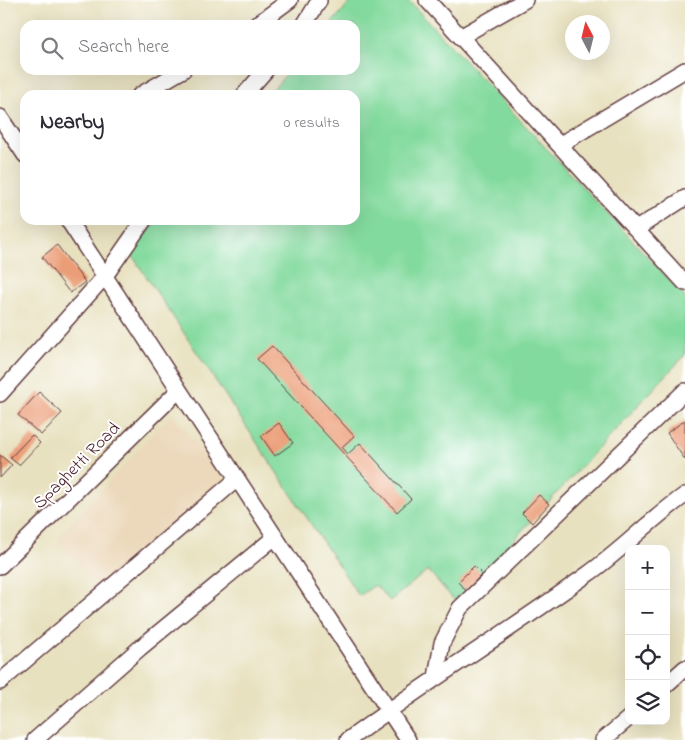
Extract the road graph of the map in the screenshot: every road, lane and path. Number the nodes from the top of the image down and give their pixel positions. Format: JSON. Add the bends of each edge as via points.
{"nodes":[{"id":1,"x":290,"y":0,"type":"edge"},
{"id":2,"x":319,"y":0,"type":"edge"},
{"id":3,"x":428,"y":0,"type":"edge"},
{"id":4,"x":525,"y":0,"type":"edge"},
{"id":5,"x":263,"y":20,"type":"edge"},
{"id":6,"x":307,"y":20,"type":"edge"},
{"id":7,"x":462,"y":36,"type":"junction"},
{"id":8,"x":685,"y":70,"type":"edge"},
{"id":9,"x":174,"y":75,"type":"edge"},
{"id":10,"x":262,"y":75,"type":"edge"},
{"id":11,"x":148,"y":90,"type":"edge"},
{"id":12,"x":248,"y":90,"type":"edge"},
{"id":13,"x":0,"y":117,"type":"edge"},
{"id":14,"x":559,"y":145,"type":"junction"},
{"id":15,"x":20,"y":147,"type":"edge"},
{"id":16,"x":685,"y":198,"type":"edge"},
{"id":17,"x":71,"y":225,"type":"edge"},
{"id":18,"x":140,"y":225,"type":"edge"},
{"id":19,"x":636,"y":229,"type":"junction"},
{"id":20,"x":104,"y":276,"type":"junction"},
{"id":21,"x":685,"y":283,"type":"edge"},
{"id":22,"x":179,"y":390,"type":"junction"},
{"id":23,"x":685,"y":391,"type":"edge"},
{"id":24,"x":0,"y":394,"type":"edge"},
{"id":25,"x":237,"y":479,"type":"junction"},
{"id":26,"x":685,"y":495,"type":"edge"},
{"id":27,"x":276,"y":537,"type":"junction"},
{"id":28,"x":0,"y":566,"type":"edge"},
{"id":29,"x":685,"y":668,"type":"edge"},
{"id":30,"x":436,"y":677,"type":"junction"},
{"id":31,"x":670,"y":681,"type":"edge"},
{"id":32,"x":0,"y":682,"type":"edge"},
{"id":33,"x":388,"y":710,"type":"junction"},
{"id":34,"x":625,"y":721,"type":"edge"},
{"id":35,"x":35,"y":740,"type":"edge"},
{"id":36,"x":348,"y":740,"type":"edge"},
{"id":37,"x":408,"y":740,"type":"edge"},
{"id":38,"x":603,"y":740,"type":"edge"}],
"edges":[{"from":1,"to":5,"type":"street"},
{"from":2,"to":6,"type":"street"},
{"from":3,"to":7,"type":"street"},
{"from":4,"to":7,"type":"street"},
{"from":7,"to":14,"type":"street"},
{"from":8,"to":14,"type":"street"},
{"from":9,"to":11,"type":"street"},
{"from":10,"to":12,"type":"street"},
{"from":13,"to":15,"type":"street"},
{"from":14,"to":19,"type":"street"},
{"from":16,"to":19,"type":"street"},
{"from":17,"to":20,"type":"street"},
{"from":18,"to":20,"type":"street"},
{"from":19,"to":21,"type":"street"},
{"from":20,"to":22,"type":"street"},
{"from":20,"to":24,"type":"street"},
{"from":22,"to":25,"type":"street"},
{"from":22,"to":28,"type":"street","name":"Spaghetti Road"},
{"from":23,"to":30,"type":"street","via":[[460,608],[442,643]]},
{"from":25,"to":27,"type":"street"},
{"from":25,"to":32,"type":"street"},
{"from":26,"to":30,"type":"street","via":[[659,513],[590,573]]},
{"from":27,"to":33,"type":"street"},
{"from":27,"to":35,"type":"street","via":[[140,648]]},
{"from":29,"to":31,"type":"street"},
{"from":30,"to":33,"type":"street"},
{"from":33,"to":36,"type":"street"},
{"from":33,"to":37,"type":"street"},
{"from":34,"to":38,"type":"street"}]}
